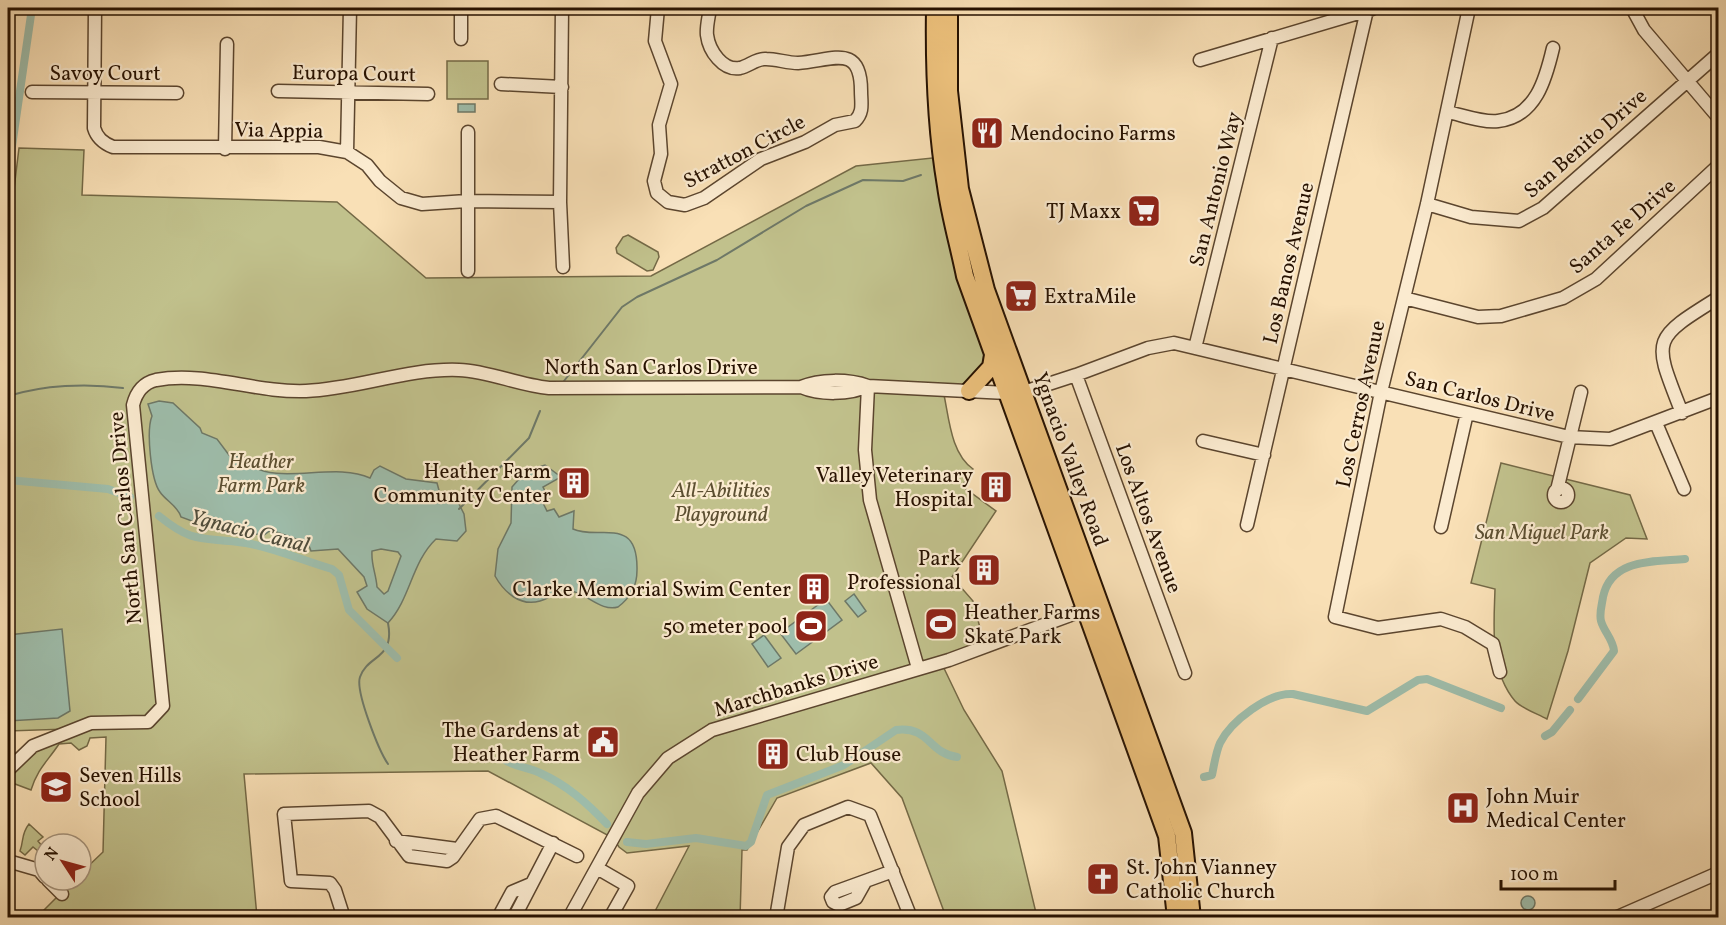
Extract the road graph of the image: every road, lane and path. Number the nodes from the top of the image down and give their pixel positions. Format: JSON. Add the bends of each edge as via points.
{"nodes":[{"id":1,"x":95,"y":8,"type":"edge"},
{"id":2,"x":350,"y":8,"type":"edge"},
{"id":3,"x":461,"y":8,"type":"edge"},
{"id":4,"x":562,"y":8,"type":"edge"},
{"id":5,"x":658,"y":8,"type":"edge"},
{"id":6,"x":710,"y":8,"type":"edge"},
{"id":7,"x":934,"y":8,"type":"edge"},
{"id":8,"x":949,"y":8,"type":"edge"},
{"id":9,"x":1469,"y":8,"type":"edge"},
{"id":10,"x":1632,"y":8,"type":"edge"},
{"id":11,"x":1371,"y":9,"type":"edge"},
{"id":12,"x":1272,"y":38,"type":"junction"},
{"id":13,"x":460,"y":39,"type":"dead end"},
{"id":14,"x":227,"y":44,"type":"dead end"},
{"id":15,"x":1553,"y":48,"type":"dead end"},
{"id":16,"x":1719,"y":54,"type":"edge"},
{"id":17,"x":1200,"y":60,"type":"dead end"},
{"id":18,"x":1687,"y":80,"type":"junction"},
{"id":19,"x":501,"y":84,"type":"dead end"},
{"id":20,"x":562,"y":87,"type":"junction"},
{"id":21,"x":278,"y":91,"type":"dead end"},
{"id":22,"x":32,"y":92,"type":"dead end"},
{"id":23,"x":94,"y":92,"type":"junction"},
{"id":24,"x":177,"y":93,"type":"dead end"},
{"id":25,"x":348,"y":93,"type":"junction"},
{"id":26,"x":428,"y":94,"type":"dead end"},
{"id":27,"x":1448,"y":112,"type":"junction"},
{"id":28,"x":1719,"y":117,"type":"edge"},
{"id":29,"x":468,"y":132,"type":"dead end"},
{"id":30,"x":225,"y":149,"type":"junction"},
{"id":31,"x":346,"y":152,"type":"junction"},
{"id":32,"x":1719,"y":166,"type":"edge"},
{"id":33,"x":947,"y":193,"type":"junction"},
{"id":34,"x":467,"y":201,"type":"junction"},
{"id":35,"x":561,"y":202,"type":"junction"},
{"id":36,"x":1427,"y":204,"type":"junction"},
{"id":37,"x":971,"y":236,"type":"junction"},
{"id":38,"x":563,"y":267,"type":"dead end"},
{"id":39,"x":468,"y":271,"type":"dead end"},
{"id":40,"x":1404,"y":298,"type":"junction"},
{"id":41,"x":1719,"y":298,"type":"edge"},
{"id":42,"x":1196,"y":348,"type":"junction"},
{"id":43,"x":993,"y":355,"type":"junction"},
{"id":44,"x":1284,"y":368,"type":"junction"},
{"id":45,"x":1076,"y":375,"type":"junction"},
{"id":46,"x":868,"y":386,"type":"junction"},
{"id":47,"x":969,"y":391,"type":"junction"},
{"id":48,"x":1014,"y":392,"type":"junction"},
{"id":49,"x":1381,"y":392,"type":"junction"},
{"id":50,"x":1581,"y":392,"type":"dead end"},
{"id":51,"x":1719,"y":398,"type":"edge"},
{"id":52,"x":1467,"y":413,"type":"junction"},
{"id":53,"x":1682,"y":413,"type":"junction"},
{"id":54,"x":1656,"y":423,"type":"junction"},
{"id":55,"x":1569,"y":438,"type":"junction"},
{"id":56,"x":1203,"y":441,"type":"dead end"},
{"id":57,"x":1264,"y":455,"type":"junction"},
{"id":58,"x":1684,"y":489,"type":"dead end"},
{"id":59,"x":1557,"y":490,"type":"dead end"},
{"id":60,"x":1247,"y":525,"type":"dead end"},
{"id":61,"x":1441,"y":527,"type":"dead end"},
{"id":62,"x":1084,"y":610,"type":"junction"},
{"id":63,"x":918,"y":668,"type":"junction"},
{"id":64,"x":1500,"y":672,"type":"dead end"},
{"id":65,"x":1185,"y":673,"type":"dead end"},
{"id":66,"x":8,"y":770,"type":"edge"},
{"id":67,"x":553,"y":843,"type":"junction"},
{"id":68,"x":577,"y":856,"type":"dead end"},
{"id":69,"x":8,"y":861,"type":"edge"},
{"id":70,"x":597,"y":867,"type":"junction"},
{"id":71,"x":33,"y":868,"type":"edge"},
{"id":72,"x":892,"y":871,"type":"junction"},
{"id":73,"x":1719,"y":873,"type":"edge"},
{"id":74,"x":865,"y":882,"type":"dead end"},
{"id":75,"x":531,"y":884,"type":"junction"},
{"id":76,"x":344,"y":918,"type":"edge"},
{"id":77,"x":498,"y":918,"type":"edge"},
{"id":78,"x":514,"y":918,"type":"edge"},
{"id":79,"x":569,"y":918,"type":"edge"},
{"id":80,"x":610,"y":918,"type":"edge"},
{"id":81,"x":776,"y":918,"type":"edge"},
{"id":82,"x":911,"y":918,"type":"edge"},
{"id":83,"x":1176,"y":918,"type":"edge"},
{"id":84,"x":1192,"y":918,"type":"edge"},
{"id":85,"x":1615,"y":918,"type":"edge"}],
"edges":[{"from":1,"to":23,"type":"street","name":"Via Appia"},
{"from":2,"to":25,"type":"street"},
{"from":3,"to":13,"type":"street"},
{"from":4,"to":20,"type":"street"},
{"from":5,"to":6,"type":"street","name":"Stratton Circle","via":[[655,41],[671,84],[659,125],[661,154],[654,180],[662,198],[679,205],[704,198],[775,152],[805,142],[835,125],[855,121],[863,106],[860,70],[848,59],[791,63],[765,58],[738,68],[726,66],[709,42]]},
{"from":7,"to":33,"type":"highway","name":"Ygnacio Valley Road","via":[[935,80]]},
{"from":8,"to":37,"type":"highway","name":"Ygnacio Valley Road","via":[[948,92],[960,189]]},
{"from":9,"to":27,"type":"street","name":"Los Cerros Avenue"},
{"from":10,"to":18,"type":"street","via":[[1644,30]]},
{"from":11,"to":12,"type":"street"},
{"from":11,"to":44,"type":"street","name":"Los Banos Avenue"},
{"from":12,"to":17,"type":"street"},
{"from":12,"to":42,"type":"street","name":"San Antonio Way"},
{"from":14,"to":30,"type":"street"},
{"from":15,"to":27,"type":"street","via":[[1544,87],[1522,113],[1498,122]]},
{"from":16,"to":18,"type":"street","name":"San Benito Drive"},
{"from":18,"to":28,"type":"street"},
{"from":18,"to":36,"type":"street","name":"San Benito Drive","via":[[1543,208],[1519,221],[1471,216]]},
{"from":19,"to":20,"type":"street"},
{"from":20,"to":35,"type":"street"},
{"from":21,"to":25,"type":"street","name":"Europa Court"},
{"from":22,"to":23,"type":"street","name":"Savoy Court"},
{"from":23,"to":24,"type":"street","name":"Savoy Court"},
{"from":23,"to":30,"type":"street","name":"Via Appia","via":[[93,128],[107,145]]},
{"from":25,"to":26,"type":"street","name":"Europa Court"},
{"from":25,"to":31,"type":"street"},
{"from":27,"to":36,"type":"street","name":"Los Cerros Avenue"},
{"from":29,"to":34,"type":"street"},
{"from":30,"to":31,"type":"street","name":"Via Appia","via":[[319,147]]},
{"from":31,"to":34,"type":"street","name":"Via Appia","via":[[367,165],[401,198],[422,204]]},
{"from":32,"to":40,"type":"street","name":"Santa Fe Drive","via":[[1596,279],[1563,298],[1501,316],[1478,317]]},
{"from":33,"to":37,"type":"highway","via":[[954,201],[961,234]]},
{"from":33,"to":43,"type":"highway","name":"Ygnacio Valley Road","via":[[965,276]]},
{"from":34,"to":35,"type":"street","name":"Via Appia"},
{"from":34,"to":39,"type":"street"},
{"from":35,"to":38,"type":"street"},
{"from":36,"to":40,"type":"street","name":"Los Cerros Avenue"},
{"from":37,"to":48,"type":"highway","name":"Ygnacio Valley Road"},
{"from":40,"to":49,"type":"street","name":"Los Cerros Avenue"},
{"from":41,"to":53,"type":"street","via":[[1677,324],[1663,340],[1662,361]]},
{"from":42,"to":44,"type":"street","name":"San Carlos Drive"},
{"from":42,"to":45,"type":"street","name":"San Carlos Drive","via":[[1174,343],[1158,345]]},
{"from":43,"to":47,"type":"highway","via":[[991,367]]},
{"from":43,"to":48,"type":"highway","name":"Ygnacio Valley Road"},
{"from":44,"to":49,"type":"street","name":"San Carlos Drive"},
{"from":44,"to":57,"type":"street","name":"Los Banos Avenue"},
{"from":45,"to":48,"type":"street","name":"San Carlos Drive"},
{"from":45,"to":65,"type":"street","name":"Los Altos Avenue"},
{"from":46,"to":47,"type":"street","name":"North San Carlos Drive"},
{"from":46,"to":63,"type":"street","via":[[865,450],[870,500]]},
{"from":46,"to":66,"type":"street","name":"North San Carlos Drive","via":[[857,382],[813,382],[801,387],[549,388],[461,370],[418,372],[309,391],[190,378],[149,382],[136,395],[133,405],[163,706],[148,722],[91,723],[33,746]]},
{"from":47,"to":48,"type":"street","name":"North San Carlos Drive"},
{"from":48,"to":62,"type":"highway","name":"Ygnacio Valley Road"},
{"from":48,"to":84,"type":"highway","name":"Ygnacio Valley Road","via":[[1183,833]]},
{"from":49,"to":52,"type":"street","name":"San Carlos Drive"},
{"from":49,"to":64,"type":"street","name":"Los Cerros Avenue","via":[[1335,617],[1378,628],[1441,619],[1465,627],[1493,644]]},
{"from":50,"to":55,"type":"street"},
{"from":51,"to":53,"type":"street","name":"San Carlos Drive"},
{"from":52,"to":55,"type":"street","name":"San Carlos Drive"},
{"from":52,"to":61,"type":"street"},
{"from":53,"to":54,"type":"street","name":"San Carlos Drive"},
{"from":54,"to":55,"type":"street","name":"San Carlos Drive","via":[[1610,439]]},
{"from":54,"to":58,"type":"street"},
{"from":55,"to":59,"type":"street"},
{"from":56,"to":57,"type":"street"},
{"from":57,"to":60,"type":"street","name":"Los Banos Avenue"},
{"from":62,"to":63,"type":"street","name":"Marchbanks Drive","via":[[959,657]]},
{"from":62,"to":83,"type":"highway","name":"Ygnacio Valley Road","via":[[1167,836]]},
{"from":63,"to":70,"type":"street","name":"Marchbanks Drive","via":[[712,730],[668,758],[638,793]]},
{"from":67,"to":68,"type":"street"},
{"from":67,"to":75,"type":"street"},
{"from":67,"to":76,"type":"street","via":[[492,815],[480,819],[447,861],[413,858],[405,855],[380,817],[369,811],[284,814],[291,881],[330,883]]},
{"from":69,"to":71,"type":"street"},
{"from":70,"to":79,"type":"street","name":"Marchbanks Drive"},
{"from":70,"to":80,"type":"street","via":[[628,886]]},
{"from":72,"to":74,"type":"street"},
{"from":72,"to":81,"type":"street","via":[[870,815],[848,807],[804,825],[788,847]]},
{"from":72,"to":82,"type":"street"},
{"from":73,"to":85,"type":"street"},
{"from":75,"to":77,"type":"street","via":[[512,892]]},
{"from":75,"to":78,"type":"street"}]}
